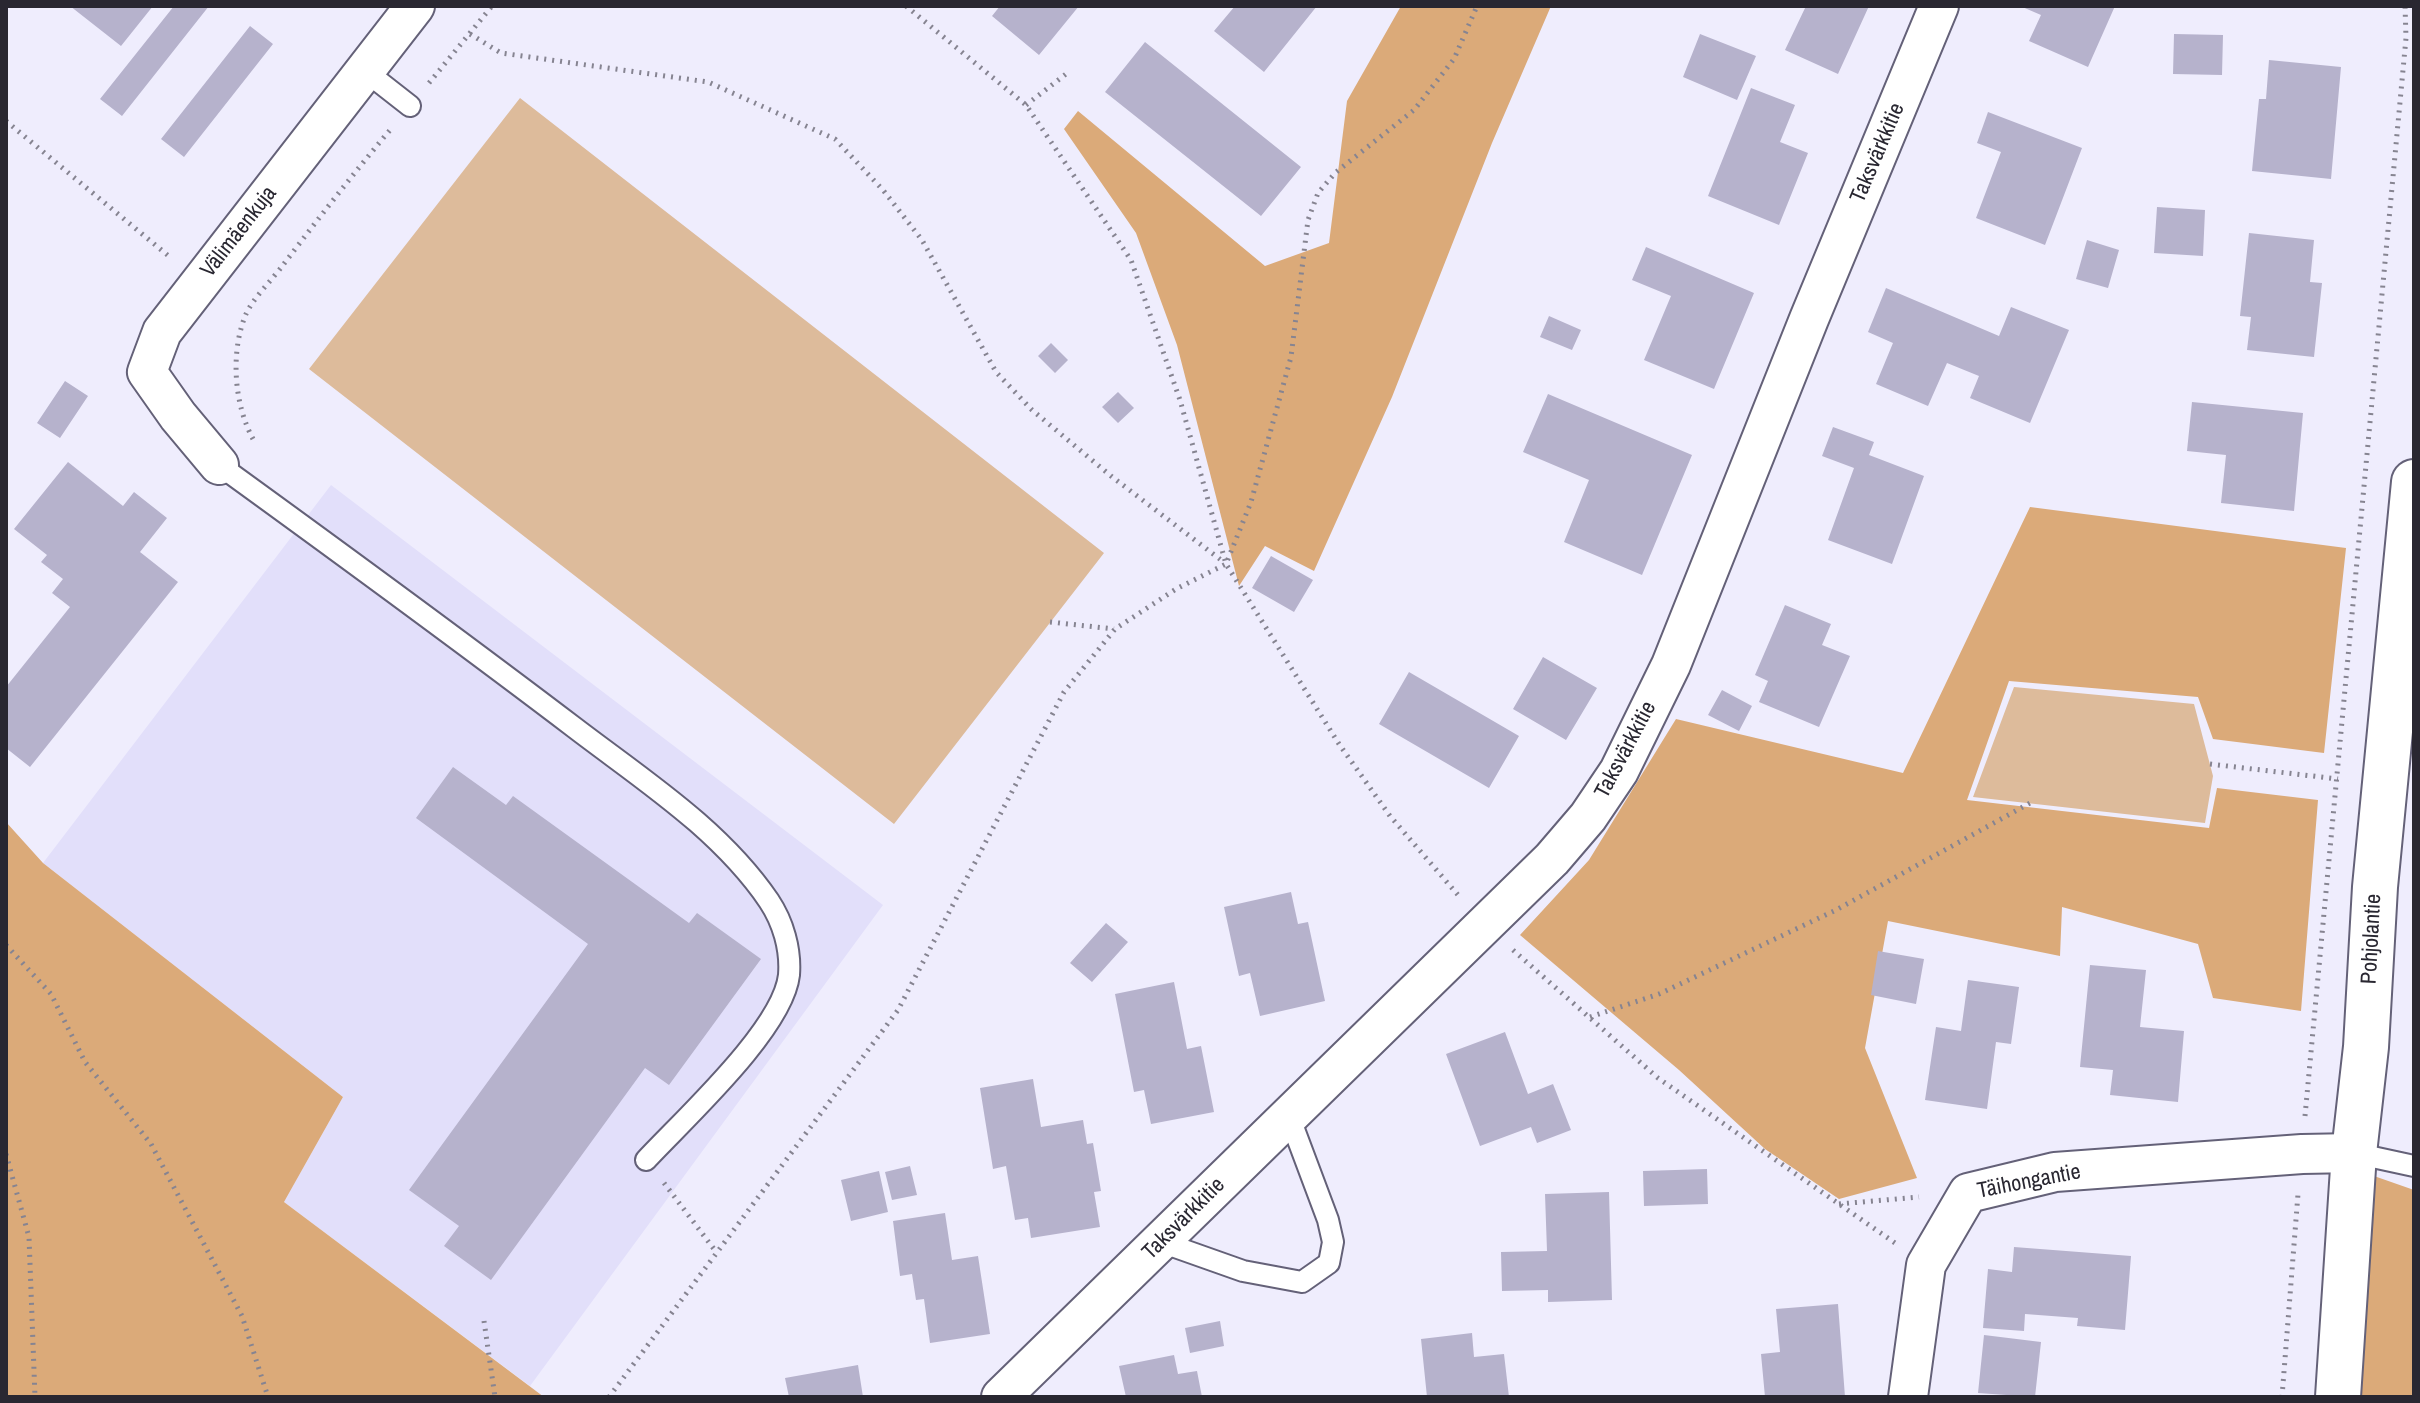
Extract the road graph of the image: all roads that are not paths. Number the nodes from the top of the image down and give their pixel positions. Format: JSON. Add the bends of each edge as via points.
{"nodes":[{"id":1,"x":415,"y":6,"type":"edge"},
{"id":2,"x":1939,"y":6,"type":"edge"},
{"id":3,"x":364,"y":70,"type":"junction"},
{"id":4,"x":410,"y":106,"type":"road end"},
{"id":5,"x":219,"y":465,"type":"joint"},
{"id":6,"x":2414,"y":482,"type":"edge"},
{"id":7,"x":1289,"y":1116,"type":"junction"},
{"id":8,"x":2354,"y":1153,"type":"junction"},
{"id":9,"x":646,"y":1160,"type":"road end"},
{"id":10,"x":2414,"y":1166,"type":"edge"},
{"id":11,"x":1161,"y":1242,"type":"junction"},
{"id":12,"x":1001,"y":1397,"type":"edge"},
{"id":13,"x":1908,"y":1397,"type":"edge"},
{"id":14,"x":2338,"y":1397,"type":"edge"}],
"edges":[{"from":1,"to":3,"type":"street","name":"Välimäenkuja"},
{"from":2,"to":7,"type":"street","name":"Taksvärkkitie","via":[[1671,665],[1619,771],[1552,859]]},
{"from":3,"to":4,"type":"lane"},
{"from":3,"to":5,"type":"street","name":"Välimäenkuja","via":[[162,332],[147,372]]},
{"from":5,"to":9,"type":"lane","via":[[671,802],[723,846],[769,901],[784,927],[789,975],[782,1001],[752,1045]]},
{"from":6,"to":8,"type":"main road","name":"Pohjolantie"},
{"from":7,"to":11,"type":"street","name":"Taksvärkkitie"},
{"from":7,"to":11,"type":"lane","via":[[1328,1220],[1333,1242],[1329,1263],[1302,1282],[1243,1271]]},
{"from":8,"to":10,"type":"lane"},
{"from":8,"to":13,"type":"street","name":"Täihongantie","via":[[2055,1172],[1968,1193],[1926,1265]]},
{"from":8,"to":14,"type":"main road","name":"Pohjolantie"},
{"from":11,"to":12,"type":"street","name":"Taksvärkkitie"}]}
